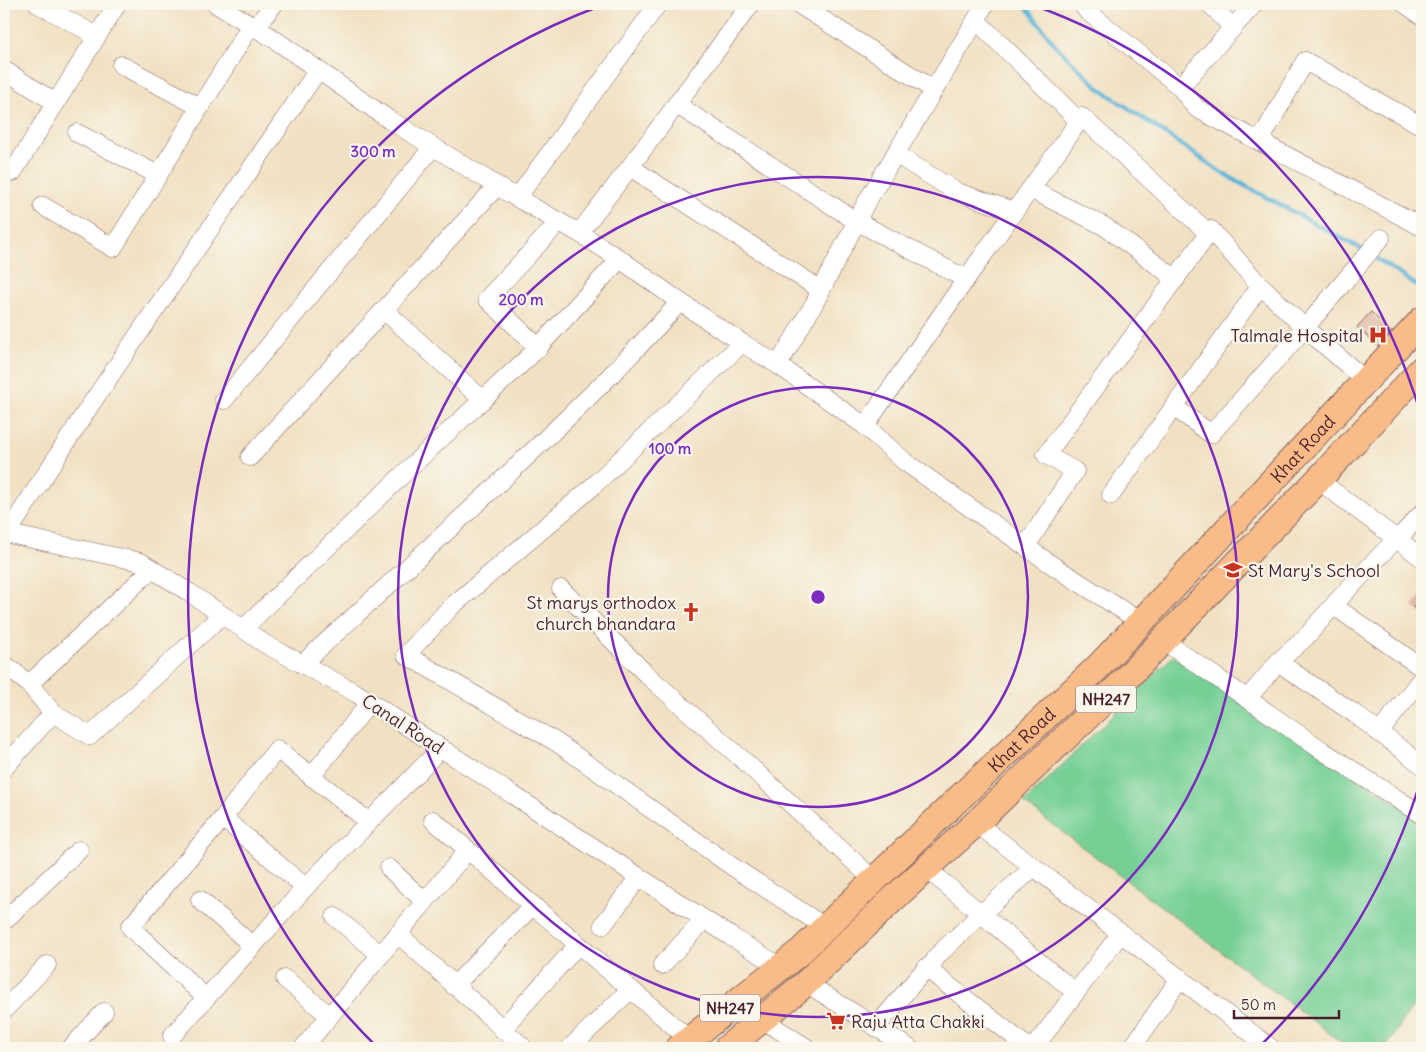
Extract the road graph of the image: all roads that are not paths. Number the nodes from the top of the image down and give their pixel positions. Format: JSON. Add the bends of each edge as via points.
{"nodes":[{"id":1,"x":38,"y":4,"type":"edge"},
{"id":2,"x":117,"y":4,"type":"edge"},
{"id":3,"x":216,"y":4,"type":"edge"},
{"id":4,"x":274,"y":4,"type":"edge"},
{"id":5,"x":658,"y":4,"type":"edge"},
{"id":6,"x":751,"y":4,"type":"edge"},
{"id":7,"x":798,"y":4,"type":"edge"},
{"id":8,"x":985,"y":4,"type":"edge"},
{"id":9,"x":1082,"y":4,"type":"edge"},
{"id":10,"x":1210,"y":4,"type":"edge"},
{"id":11,"x":1254,"y":4,"type":"edge"},
{"id":12,"x":1405,"y":4,"type":"edge"},
{"id":13,"x":1422,"y":16,"type":"edge"},
{"id":14,"x":976,"y":20,"type":"junction"},
{"id":15,"x":253,"y":27,"type":"junction"},
{"id":16,"x":1233,"y":28,"type":"junction"},
{"id":17,"x":97,"y":36,"type":"junction"},
{"id":18,"x":121,"y":65,"type":"dead end"},
{"id":19,"x":4,"y":70,"type":"edge"},
{"id":20,"x":318,"y":70,"type":"junction"},
{"id":21,"x":1180,"y":87,"type":"junction"},
{"id":22,"x":934,"y":90,"type":"junction"},
{"id":23,"x":56,"y":102,"type":"junction"},
{"id":24,"x":676,"y":104,"type":"junction"},
{"id":25,"x":200,"y":107,"type":"junction"},
{"id":26,"x":1079,"y":121,"type":"junction"},
{"id":27,"x":1422,"y":126,"type":"edge"},
{"id":28,"x":77,"y":133,"type":"dead end"},
{"id":29,"x":1260,"y":141,"type":"junction"},
{"id":30,"x":433,"y":147,"type":"junction"},
{"id":31,"x":895,"y":154,"type":"junction"},
{"id":32,"x":630,"y":167,"type":"junction"},
{"id":33,"x":13,"y":172,"type":"dead end"},
{"id":34,"x":158,"y":175,"type":"junction"},
{"id":35,"x":497,"y":186,"type":"junction"},
{"id":36,"x":1030,"y":189,"type":"junction"},
{"id":37,"x":517,"y":198,"type":"junction"},
{"id":38,"x":43,"y":206,"type":"dead end"},
{"id":39,"x":1014,"y":211,"type":"junction"},
{"id":40,"x":856,"y":221,"type":"junction"},
{"id":41,"x":559,"y":222,"type":"junction"},
{"id":42,"x":1422,"y":226,"type":"edge"},
{"id":43,"x":1211,"y":230,"type":"junction"},
{"id":44,"x":579,"y":233,"type":"junction"},
{"id":45,"x":1381,"y":238,"type":"dead end"},
{"id":46,"x":620,"y":259,"type":"junction"},
{"id":47,"x":966,"y":279,"type":"junction"},
{"id":48,"x":1176,"y":279,"type":"junction"},
{"id":49,"x":1262,"y":287,"type":"junction"},
{"id":50,"x":820,"y":290,"type":"junction"},
{"id":51,"x":680,"y":302,"type":"junction"},
{"id":52,"x":384,"y":310,"type":"junction"},
{"id":53,"x":1422,"y":320,"type":"edge"},
{"id":54,"x":1305,"y":328,"type":"junction"},
{"id":55,"x":742,"y":343,"type":"junction"},
{"id":56,"x":539,"y":348,"type":"junction"},
{"id":57,"x":778,"y":365,"type":"junction"},
{"id":58,"x":1422,"y":369,"type":"edge"},
{"id":59,"x":1365,"y":380,"type":"junction"},
{"id":60,"x":224,"y":400,"type":"dead end"},
{"id":61,"x":483,"y":400,"type":"junction"},
{"id":62,"x":1174,"y":407,"type":"junction"},
{"id":63,"x":865,"y":426,"type":"junction"},
{"id":64,"x":250,"y":457,"type":"dead end"},
{"id":65,"x":1318,"y":480,"type":"junction"},
{"id":66,"x":1111,"y":495,"type":"dead end"},
{"id":67,"x":1422,"y":513,"type":"edge"},
{"id":68,"x":5,"y":533,"type":"edge"},
{"id":69,"x":1397,"y":540,"type":"junction"},
{"id":70,"x":1026,"y":546,"type":"junction"},
{"id":71,"x":1422,"y":558,"type":"edge"},
{"id":72,"x":152,"y":569,"type":"junction"},
{"id":73,"x":561,"y":589,"type":"dead end"},
{"id":74,"x":1334,"y":606,"type":"junction"},
{"id":75,"x":222,"y":615,"type":"junction"},
{"id":76,"x":1141,"y":622,"type":"junction"},
{"id":77,"x":243,"y":629,"type":"junction"},
{"id":78,"x":1164,"y":641,"type":"junction"},
{"id":79,"x":1279,"y":661,"type":"junction"},
{"id":80,"x":4,"y":664,"type":"edge"},
{"id":81,"x":302,"y":664,"type":"junction"},
{"id":82,"x":1422,"y":668,"type":"edge"},
{"id":83,"x":1422,"y":678,"type":"edge"},
{"id":84,"x":29,"y":684,"type":"junction"},
{"id":85,"x":1247,"y":699,"type":"junction"},
{"id":86,"x":370,"y":702,"type":"junction"},
{"id":87,"x":53,"y":713,"type":"junction"},
{"id":88,"x":1378,"y":732,"type":"junction"},
{"id":89,"x":441,"y":748,"type":"junction"},
{"id":90,"x":1422,"y":766,"type":"edge"},
{"id":91,"x":4,"y":768,"type":"edge"},
{"id":92,"x":311,"y":777,"type":"junction"},
{"id":93,"x":1422,"y":815,"type":"edge"},
{"id":94,"x":223,"y":818,"type":"junction"},
{"id":95,"x":433,"y":820,"type":"dead end"},
{"id":96,"x":368,"y":822,"type":"junction"},
{"id":97,"x":976,"y":823,"type":"junction"},
{"id":98,"x":79,"y":850,"type":"dead end"},
{"id":99,"x":468,"y":850,"type":"junction"},
{"id":100,"x":1034,"y":867,"type":"junction"},
{"id":101,"x":389,"y":868,"type":"dead end"},
{"id":102,"x":926,"y":868,"type":"junction"},
{"id":103,"x":639,"y":878,"type":"junction"},
{"id":104,"x":874,"y":880,"type":"junction"},
{"id":105,"x":305,"y":887,"type":"junction"},
{"id":106,"x":200,"y":900,"type":"dead end"},
{"id":107,"x":425,"y":902,"type":"junction"},
{"id":108,"x":533,"y":905,"type":"junction"},
{"id":109,"x":982,"y":913,"type":"junction"},
{"id":110,"x":335,"y":917,"type":"dead end"},
{"id":111,"x":704,"y":920,"type":"junction"},
{"id":112,"x":4,"y":921,"type":"edge"},
{"id":113,"x":604,"y":925,"type":"dead end"},
{"id":114,"x":825,"y":927,"type":"junction"},
{"id":115,"x":1121,"y":933,"type":"junction"},
{"id":116,"x":398,"y":934,"type":"junction"},
{"id":117,"x":578,"y":945,"type":"junction"},
{"id":118,"x":253,"y":946,"type":"junction"},
{"id":119,"x":381,"y":955,"type":"junction"},
{"id":120,"x":48,"y":965,"type":"dead end"},
{"id":121,"x":662,"y":965,"type":"dead end"},
{"id":122,"x":781,"y":967,"type":"junction"},
{"id":123,"x":926,"y":968,"type":"junction"},
{"id":124,"x":1180,"y":978,"type":"junction"},
{"id":125,"x":286,"y":979,"type":"dead end"},
{"id":126,"x":806,"y":982,"type":"junction"},
{"id":127,"x":454,"y":986,"type":"junction"},
{"id":128,"x":631,"y":989,"type":"junction"},
{"id":129,"x":1075,"y":992,"type":"junction"},
{"id":130,"x":206,"y":998,"type":"junction"},
{"id":131,"x":4,"y":1010,"type":"edge"},
{"id":132,"x":104,"y":1012,"type":"dead end"},
{"id":133,"x":330,"y":1016,"type":"junction"},
{"id":134,"x":762,"y":1018,"type":"junction"},
{"id":135,"x":876,"y":1027,"type":"junction"},
{"id":136,"x":502,"y":1028,"type":"junction"},
{"id":137,"x":172,"y":1036,"type":"dead end"},
{"id":138,"x":684,"y":1044,"type":"edge"},
{"id":139,"x":71,"y":1048,"type":"edge"},
{"id":140,"x":303,"y":1048,"type":"edge"},
{"id":141,"x":524,"y":1048,"type":"edge"},
{"id":142,"x":570,"y":1048,"type":"edge"},
{"id":143,"x":727,"y":1048,"type":"edge"},
{"id":144,"x":806,"y":1048,"type":"edge"},
{"id":145,"x":909,"y":1048,"type":"edge"},
{"id":146,"x":1030,"y":1048,"type":"edge"},
{"id":147,"x":1132,"y":1048,"type":"edge"},
{"id":148,"x":1271,"y":1048,"type":"edge"}],
"edges":[{"from":1,"to":17,"type":"street"},
{"from":2,"to":17,"type":"street"},
{"from":3,"to":15,"type":"street"},
{"from":4,"to":15,"type":"street"},
{"from":5,"to":37,"type":"street"},
{"from":6,"to":24,"type":"street"},
{"from":7,"to":22,"type":"street"},
{"from":8,"to":14,"type":"street"},
{"from":9,"to":21,"type":"street"},
{"from":10,"to":16,"type":"street"},
{"from":11,"to":16,"type":"street"},
{"from":12,"to":13,"type":"street"},
{"from":14,"to":22,"type":"street"},
{"from":14,"to":26,"type":"street"},
{"from":15,"to":20,"type":"street"},
{"from":15,"to":25,"type":"street"},
{"from":16,"to":21,"type":"street"},
{"from":17,"to":23,"type":"street"},
{"from":18,"to":25,"type":"street"},
{"from":19,"to":23,"type":"street"},
{"from":20,"to":30,"type":"street"},
{"from":20,"to":68,"type":"street"},
{"from":21,"to":29,"type":"street","via":[[1196,108]]},
{"from":22,"to":31,"type":"street"},
{"from":23,"to":33,"type":"street"},
{"from":24,"to":32,"type":"street"},
{"from":24,"to":40,"type":"street"},
{"from":25,"to":34,"type":"street"},
{"from":26,"to":36,"type":"street"},
{"from":26,"to":43,"type":"street","via":[[1082,117],[1206,231]]},
{"from":27,"to":29,"type":"street","via":[[1305,60]]},
{"from":28,"to":34,"type":"street"},
{"from":29,"to":42,"type":"street"},
{"from":30,"to":35,"type":"street"},
{"from":30,"to":60,"type":"street"},
{"from":31,"to":39,"type":"street","via":[[957,192]]},
{"from":31,"to":40,"type":"street"},
{"from":32,"to":44,"type":"street"},
{"from":32,"to":50,"type":"street"},
{"from":34,"to":38,"type":"street","via":[[113,248]]},
{"from":35,"to":37,"type":"street"},
{"from":35,"to":52,"type":"street"},
{"from":36,"to":39,"type":"street"},
{"from":36,"to":48,"type":"street","via":[[1104,226]]},
{"from":37,"to":41,"type":"street"},
{"from":39,"to":47,"type":"street"},
{"from":40,"to":47,"type":"street"},
{"from":40,"to":50,"type":"street"},
{"from":41,"to":44,"type":"street"},
{"from":41,"to":56,"type":"street","via":[[486,299]]},
{"from":43,"to":48,"type":"street"},
{"from":43,"to":49,"type":"street"},
{"from":44,"to":46,"type":"street"},
{"from":45,"to":54,"type":"street"},
{"from":46,"to":51,"type":"street"},
{"from":46,"to":56,"type":"street"},
{"from":47,"to":63,"type":"street"},
{"from":48,"to":70,"type":"street","via":[[1046,455],[1075,471]]},
{"from":49,"to":54,"type":"street"},
{"from":49,"to":62,"type":"street"},
{"from":50,"to":57,"type":"street"},
{"from":51,"to":55,"type":"street"},
{"from":51,"to":81,"type":"street","via":[[521,461]]},
{"from":52,"to":61,"type":"street"},
{"from":52,"to":64,"type":"street"},
{"from":53,"to":59,"type":"highway","name":"Khat Road","number":"NH247"},
{"from":54,"to":59,"type":"street"},
{"from":54,"to":62,"type":"street","via":[[1211,434]]},
{"from":55,"to":57,"type":"street"},
{"from":55,"to":114,"type":"street","via":[[590,489],[451,607],[406,655],[556,742],[733,867]]},
{"from":56,"to":61,"type":"street"},
{"from":57,"to":63,"type":"street"},
{"from":58,"to":65,"type":"highway","name":"Khat Road","number":"NH247"},
{"from":59,"to":76,"type":"highway","name":"Khat Road","number":"NH247"},
{"from":61,"to":77,"type":"street"},
{"from":62,"to":66,"type":"street"},
{"from":63,"to":70,"type":"street","via":[[905,462]]},
{"from":65,"to":69,"type":"street"},
{"from":65,"to":78,"type":"highway","name":"Khat Road","number":"NH247"},
{"from":67,"to":69,"type":"street"},
{"from":68,"to":72,"type":"street","name":"Canal Road","via":[[141,562]]},
{"from":69,"to":71,"type":"street"},
{"from":69,"to":74,"type":"street"},
{"from":70,"to":76,"type":"street"},
{"from":72,"to":75,"type":"street","name":"Canal Road"},
{"from":72,"to":84,"type":"street"},
{"from":73,"to":104,"type":"street","via":[[646,674]]},
{"from":74,"to":79,"type":"street"},
{"from":74,"to":82,"type":"street"},
{"from":75,"to":77,"type":"street","name":"Canal Road"},
{"from":75,"to":87,"type":"street","via":[[90,736]]},
{"from":76,"to":78,"type":"highway"},
{"from":76,"to":104,"type":"highway","name":"Khat Road","number":"NH247","via":[[1089,676]]},
{"from":77,"to":81,"type":"street","name":"Canal Road"},
{"from":78,"to":85,"type":"street"},
{"from":78,"to":97,"type":"highway","name":"Khat Road","number":"NH247"},
{"from":79,"to":85,"type":"street"},
{"from":79,"to":88,"type":"street"},
{"from":80,"to":84,"type":"street"},
{"from":81,"to":86,"type":"street","name":"Canal Road"},
{"from":83,"to":88,"type":"street"},
{"from":84,"to":87,"type":"street"},
{"from":85,"to":93,"type":"street"},
{"from":86,"to":89,"type":"street","name":"Canal Road"},
{"from":86,"to":92,"type":"street"},
{"from":87,"to":91,"type":"street"},
{"from":88,"to":90,"type":"street"},
{"from":89,"to":96,"type":"street"},
{"from":89,"to":103,"type":"street","name":"Canal Road"},
{"from":92,"to":94,"type":"street","via":[[277,749]]},
{"from":92,"to":96,"type":"street"},
{"from":94,"to":105,"type":"street"},
{"from":94,"to":130,"type":"street","via":[[130,927]]},
{"from":95,"to":99,"type":"street"},
{"from":96,"to":105,"type":"street"},
{"from":97,"to":100,"type":"street"},
{"from":97,"to":102,"type":"highway","name":"Khat Road","number":"NH247"},
{"from":98,"to":112,"type":"street"},
{"from":99,"to":107,"type":"street"},
{"from":99,"to":108,"type":"street"},
{"from":100,"to":109,"type":"street"},
{"from":100,"to":115,"type":"street"},
{"from":101,"to":107,"type":"street"},
{"from":102,"to":109,"type":"street"},
{"from":102,"to":126,"type":"highway","name":"Khat Road","number":"NH247"},
{"from":103,"to":111,"type":"street","name":"Canal Road"},
{"from":103,"to":113,"type":"street"},
{"from":104,"to":114,"type":"highway","name":"Khat Road","number":"NH247"},
{"from":105,"to":118,"type":"street"},
{"from":106,"to":118,"type":"street"},
{"from":107,"to":116,"type":"street"},
{"from":108,"to":117,"type":"street"},
{"from":108,"to":127,"type":"street"},
{"from":109,"to":123,"type":"street"},
{"from":109,"to":129,"type":"street"},
{"from":110,"to":119,"type":"street"},
{"from":111,"to":121,"type":"street"},
{"from":111,"to":122,"type":"street","name":"Canal Road"},
{"from":114,"to":122,"type":"highway","name":"Khat Road","number":"NH247"},
{"from":115,"to":124,"type":"street"},
{"from":115,"to":129,"type":"street"},
{"from":116,"to":119,"type":"street"},
{"from":116,"to":127,"type":"street"},
{"from":117,"to":128,"type":"street"},
{"from":117,"to":136,"type":"street"},
{"from":118,"to":130,"type":"street"},
{"from":119,"to":133,"type":"street"},
{"from":120,"to":131,"type":"street"},
{"from":122,"to":126,"type":"highway"},
{"from":122,"to":138,"type":"highway","name":"Khat Road","number":"NH247"},
{"from":123,"to":135,"type":"street"},
{"from":123,"to":146,"type":"street"},
{"from":124,"to":147,"type":"street"},
{"from":124,"to":148,"type":"street"},
{"from":125,"to":133,"type":"street"},
{"from":126,"to":134,"type":"highway","name":"Khat Road","number":"NH247"},
{"from":126,"to":135,"type":"street"},
{"from":127,"to":136,"type":"street"},
{"from":128,"to":138,"type":"street"},
{"from":128,"to":142,"type":"street"},
{"from":129,"to":146,"type":"street","via":[[1039,1041]]},
{"from":130,"to":137,"type":"street"},
{"from":132,"to":139,"type":"street"},
{"from":133,"to":140,"type":"street"},
{"from":134,"to":143,"type":"highway","name":"Khat Road","number":"NH247"},
{"from":134,"to":144,"type":"street"},
{"from":135,"to":145,"type":"street"},
{"from":136,"to":141,"type":"street"}]}
